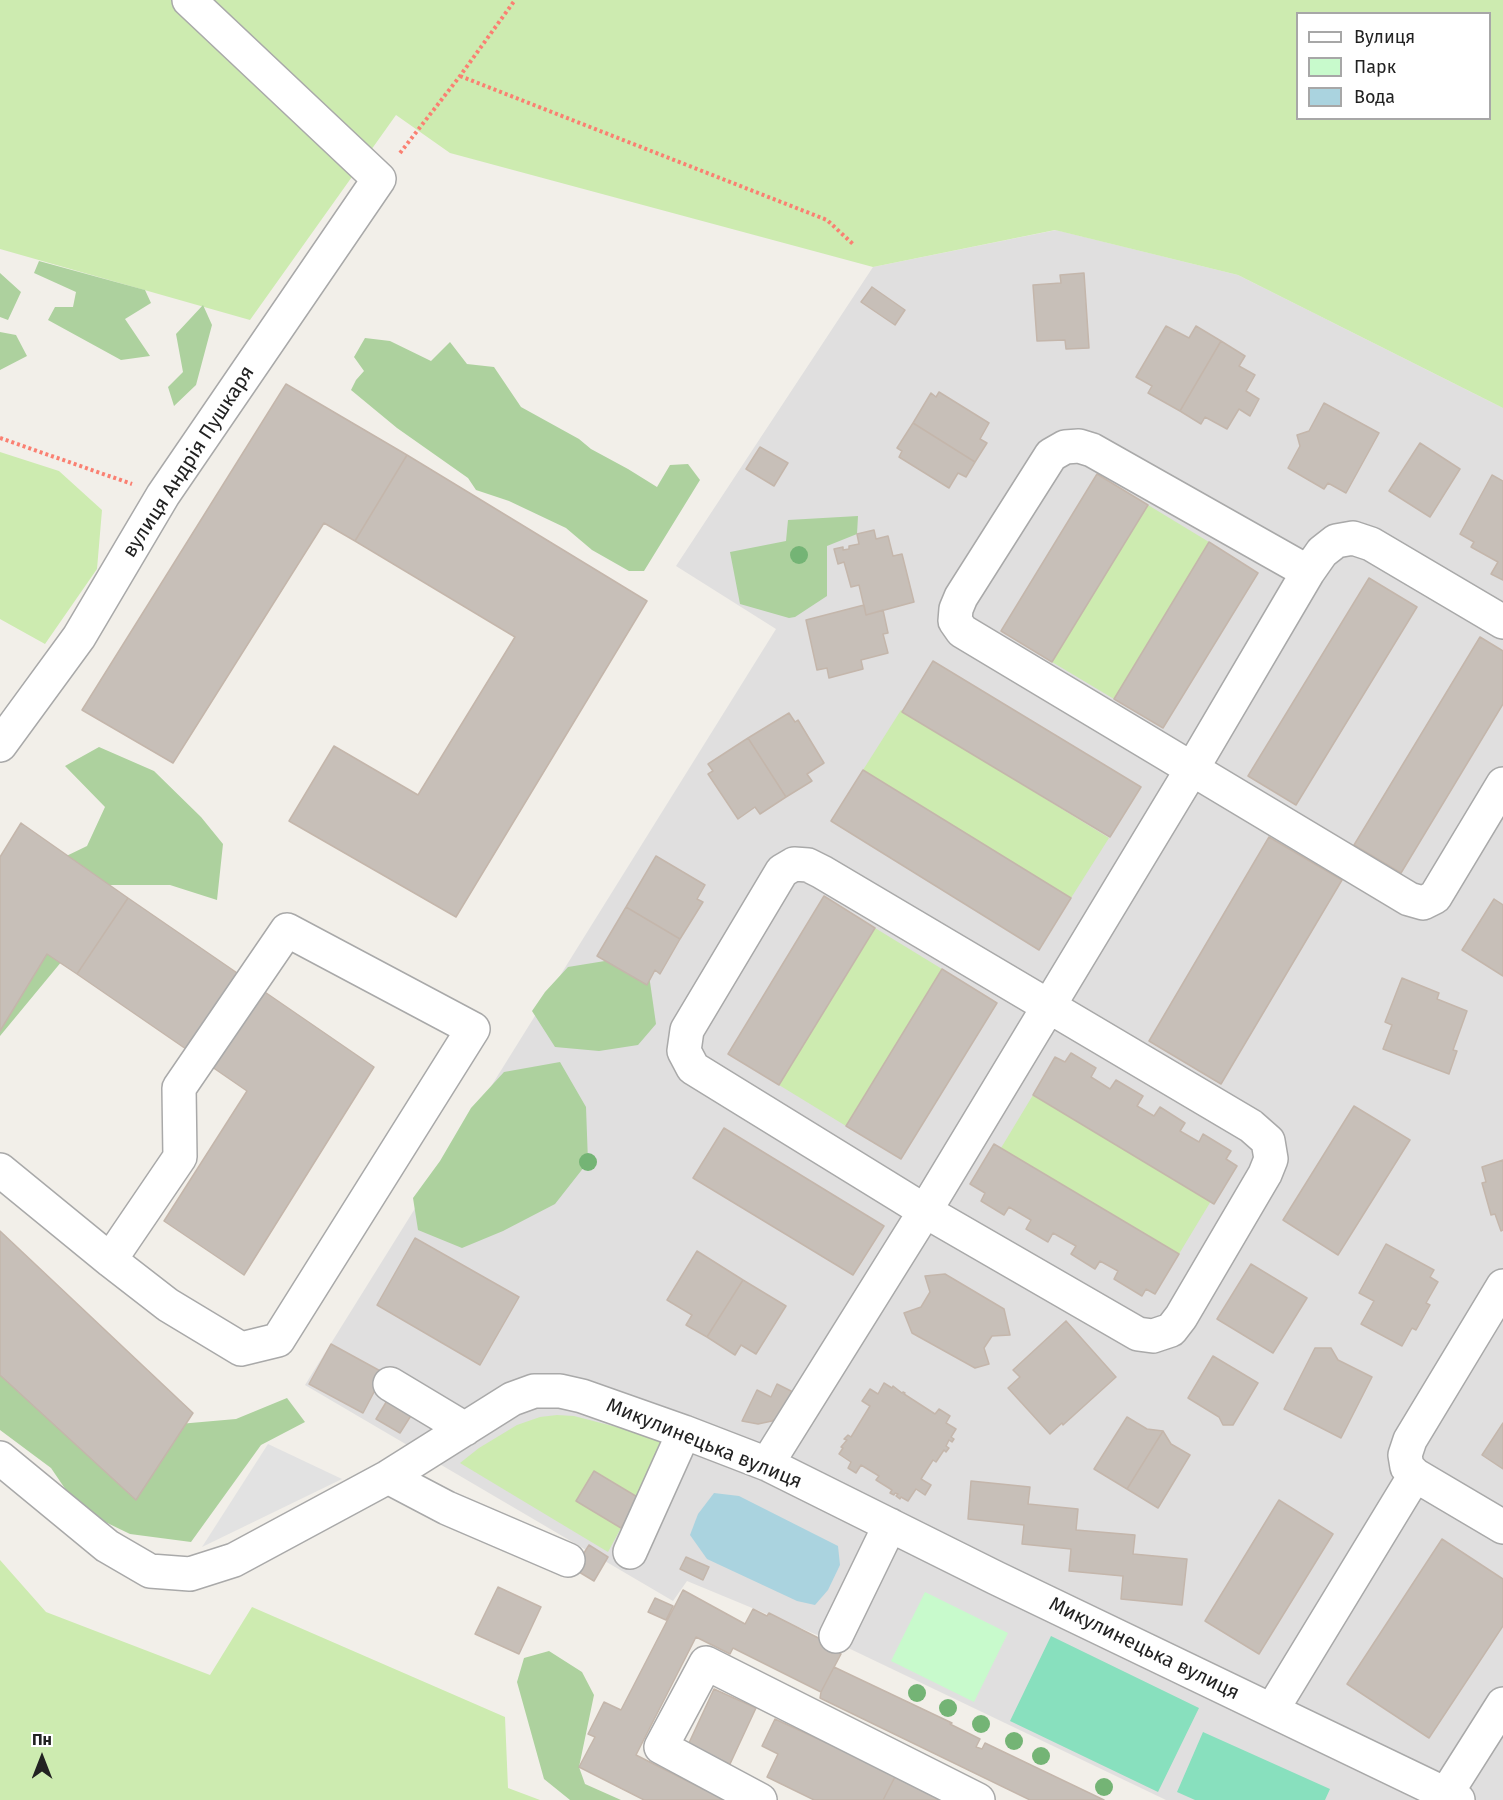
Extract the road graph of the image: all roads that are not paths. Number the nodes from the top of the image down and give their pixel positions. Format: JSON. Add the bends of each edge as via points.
{"nodes":[{"id":1,"x":189,"y":0,"type":"edge"},
{"id":2,"x":1308,"y":572,"type":"junction"},
{"id":3,"x":1503,"y":622,"type":"edge"},
{"id":4,"x":0,"y":745,"type":"edge"},
{"id":5,"x":1192,"y":769,"type":"junction"},
{"id":6,"x":1503,"y":784,"type":"edge"},
{"id":7,"x":1049,"y":1006,"type":"junction"},
{"id":8,"x":0,"y":1170,"type":"edge"},
{"id":9,"x":925,"y":1211,"type":"junction"},
{"id":10,"x":110,"y":1260,"type":"junction"},
{"id":11,"x":1503,"y":1286,"type":"edge"},
{"id":12,"x":390,"y":1384,"type":"dead end"},
{"id":13,"x":465,"y":1429,"type":"junction"},
{"id":14,"x":684,"y":1432,"type":"junction"},
{"id":15,"x":0,"y":1458,"type":"edge"},
{"id":16,"x":767,"y":1464,"type":"junction"},
{"id":17,"x":1415,"y":1475,"type":"junction"},
{"id":18,"x":388,"y":1477,"type":"junction"},
{"id":19,"x":890,"y":1525,"type":"junction"},
{"id":20,"x":1503,"y":1527,"type":"edge"},
{"id":21,"x":630,"y":1552,"type":"dead end"},
{"id":22,"x":568,"y":1560,"type":"dead end"},
{"id":23,"x":836,"y":1636,"type":"dead end"},
{"id":24,"x":1503,"y":1704,"type":"edge"},
{"id":25,"x":1272,"y":1710,"type":"junction"},
{"id":26,"x":1452,"y":1797,"type":"edge"},
{"id":27,"x":760,"y":1800,"type":"edge"},
{"id":28,"x":978,"y":1800,"type":"edge"}],
"edges":[{"from":1,"to":4,"type":"street","name":"вулиця Андрія Пушкаря","via":[[379,179],[163,495],[79,637]]},
{"from":2,"to":3,"type":"street","via":[[1322,552],[1336,541],[1353,538],[1371,544]]},
{"from":2,"to":5,"type":"street"},
{"from":2,"to":5,"type":"street","via":[[1092,450],[1065,447],[1051,455],[961,597],[955,621],[962,631]]},
{"from":5,"to":6,"type":"street","via":[[1409,899],[1423,903],[1441,889]]},
{"from":5,"to":7,"type":"street"},
{"from":7,"to":9,"type":"street"},
{"from":7,"to":9,"type":"street","via":[[1251,1126],[1268,1141],[1271,1159],[1265,1174],[1181,1317],[1171,1330],[1153,1336],[1138,1334]]},
{"from":7,"to":9,"type":"street","via":[[808,865],[794,864],[782,871],[687,1030],[684,1051],[693,1068]]},
{"from":8,"to":10,"type":"street"},
{"from":9,"to":16,"type":"street"},
{"from":10,"to":10,"type":"street","via":[[180,1157],[179,1088],[287,930],[473,1029],[278,1340],[241,1349],[168,1305]]},
{"from":11,"to":17,"type":"street","via":[[1410,1440],[1404,1455],[1407,1467]]},
{"from":12,"to":13,"type":"street"},
{"from":13,"to":14,"type":"street","name":"Микулинецька вулиця","via":[[534,1390],[560,1390]]},
{"from":13,"to":18,"type":"street","name":"Микулинецька вулиця"},
{"from":14,"to":16,"type":"street","name":"Микулинецька вулиця"},
{"from":14,"to":21,"type":"street"},
{"from":15,"to":18,"type":"street","name":"Микулинецька вулиця","via":[[107,1546],[150,1571],[190,1574],[234,1560]]},
{"from":16,"to":19,"type":"street","name":"Микулинецька вулиця"},
{"from":17,"to":20,"type":"street"},
{"from":17,"to":25,"type":"street"},
{"from":18,"to":22,"type":"street","via":[[447,1508]]},
{"from":19,"to":23,"type":"street"},
{"from":19,"to":25,"type":"street","name":"Микулинецька вулиця"},
{"from":24,"to":26,"type":"street"},
{"from":25,"to":26,"type":"street","name":"Микулинецька вулиця"},
{"from":27,"to":28,"type":"street","via":[[661,1747],[706,1663]]}]}
